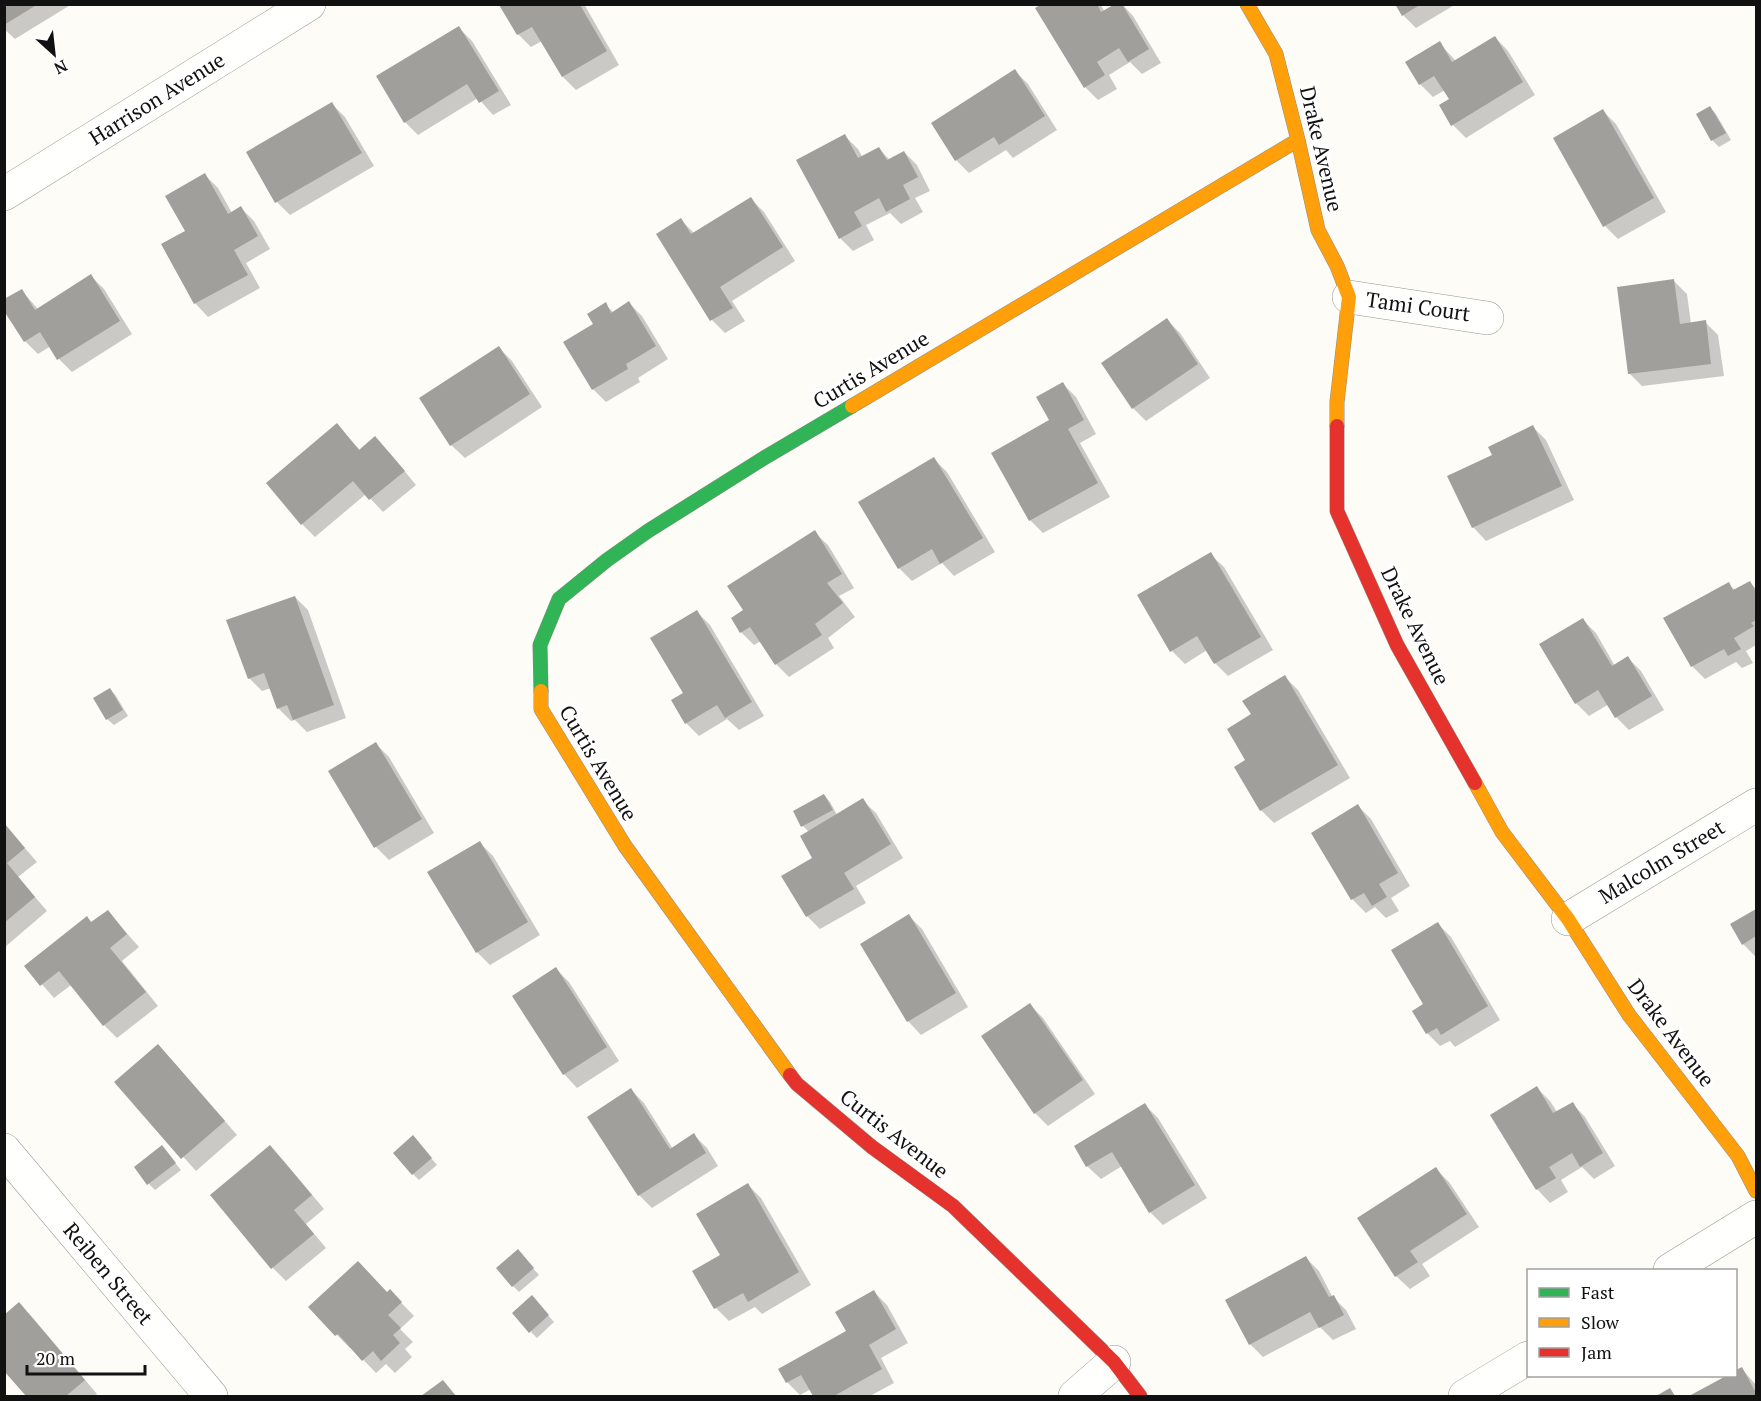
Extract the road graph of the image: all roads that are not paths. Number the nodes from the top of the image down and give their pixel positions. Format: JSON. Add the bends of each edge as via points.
{"nodes":[{"id":1,"x":309,"y":4,"type":"edge"},
{"id":2,"x":1247,"y":4,"type":"edge"},
{"id":3,"x":1298,"y":140,"type":"junction"},
{"id":4,"x":4,"y":194,"type":"edge"},
{"id":5,"x":1349,"y":297,"type":"junction"},
{"id":6,"x":1486,"y":318,"type":"dead end"},
{"id":7,"x":1756,"y":804,"type":"edge"},
{"id":8,"x":1568,"y":919,"type":"junction"},
{"id":9,"x":4,"y":1150,"type":"edge"},
{"id":10,"x":1756,"y":1191,"type":"edge"},
{"id":11,"x":1756,"y":1217,"type":"edge"},
{"id":12,"x":1672,"y":1269,"type":"edge"},
{"id":13,"x":1527,"y":1359,"type":"edge"},
{"id":14,"x":1114,"y":1362,"type":"junction"},
{"id":15,"x":212,"y":1396,"type":"edge"},
{"id":16,"x":1075,"y":1396,"type":"edge"},
{"id":17,"x":1140,"y":1396,"type":"edge"},
{"id":18,"x":1465,"y":1396,"type":"edge"}],
"edges":[{"from":1,"to":4,"type":"street","name":"Harrison Avenue"},
{"from":2,"to":3,"type":"street","name":"Drake Avenue","via":[[1275,54]]},
{"from":3,"to":5,"type":"street","name":"Drake Avenue","via":[[1318,230]]},
{"from":3,"to":14,"type":"street","name":"Curtis Avenue","via":[[648,531],[559,600],[540,645],[541,709],[625,846],[797,1084],[872,1147],[953,1206]]},
{"from":5,"to":6,"type":"street","name":"Tami Court"},
{"from":5,"to":8,"type":"street","name":"Drake Avenue","via":[[1337,402],[1337,512],[1397,645],[1490,811]]},
{"from":7,"to":8,"type":"street","name":"Malcolm Street"},
{"from":8,"to":10,"type":"street","name":"Drake Avenue","via":[[1629,1015],[1738,1156]]},
{"from":9,"to":15,"type":"street","name":"Reiben Street"},
{"from":11,"to":12,"type":"street"},
{"from":13,"to":18,"type":"street"},
{"from":14,"to":16,"type":"street"},
{"from":14,"to":17,"type":"street","name":"Curtis Avenue"}]}
